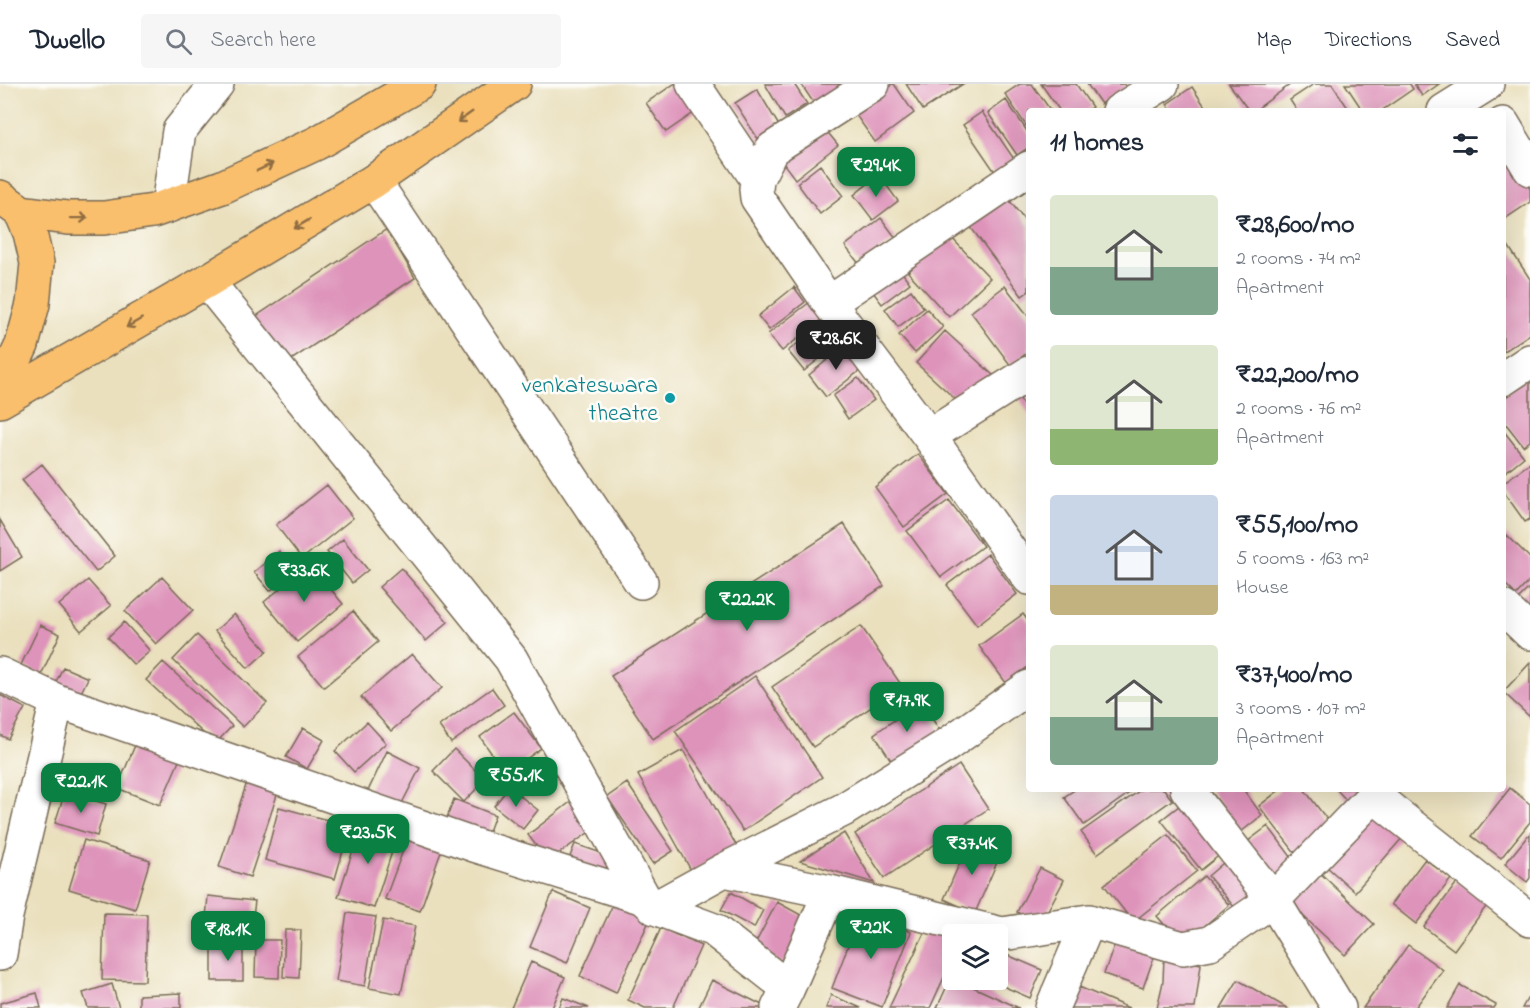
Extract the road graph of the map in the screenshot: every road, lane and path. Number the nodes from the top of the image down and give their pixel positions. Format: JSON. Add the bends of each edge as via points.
{"nodes":[{"id":1,"x":217,"y":84,"type":"edge"},
{"id":2,"x":419,"y":84,"type":"edge"},
{"id":3,"x":514,"y":84,"type":"edge"},
{"id":4,"x":693,"y":84,"type":"edge"},
{"id":5,"x":873,"y":84,"type":"edge"},
{"id":6,"x":1162,"y":84,"type":"edge"},
{"id":7,"x":1485,"y":92,"type":"edge"},
{"id":8,"x":1124,"y":108,"type":"edge"},
{"id":9,"x":1450,"y":108,"type":"edge"},
{"id":10,"x":1506,"y":129,"type":"edge"},
{"id":11,"x":1530,"y":169,"type":"edge"},
{"id":12,"x":1026,"y":170,"type":"edge"},
{"id":13,"x":757,"y":179,"type":"junction"},
{"id":14,"x":374,"y":181,"type":"junction"},
{"id":15,"x":5,"y":200,"type":"edge"},
{"id":16,"x":168,"y":206,"type":"junction"},
{"id":17,"x":207,"y":281,"type":"junction"},
{"id":18,"x":829,"y":303,"type":"junction"},
{"id":19,"x":1530,"y":361,"type":"edge"},
{"id":20,"x":1026,"y":375,"type":"edge"},
{"id":21,"x":1506,"y":377,"type":"edge"},
{"id":22,"x":0,"y":391,"type":"edge"},
{"id":23,"x":0,"y":401,"type":"edge"},
{"id":24,"x":929,"y":436,"type":"junction"},
{"id":25,"x":1026,"y":574,"type":"edge"},
{"id":26,"x":640,"y":582,"type":"dead end"},
{"id":27,"x":1506,"y":610,"type":"edge"},
{"id":28,"x":1530,"y":633,"type":"edge"},
{"id":29,"x":0,"y":674,"type":"edge"},
{"id":30,"x":1026,"y":689,"type":"edge"},
{"id":31,"x":57,"y":701,"type":"junction"},
{"id":32,"x":1189,"y":792,"type":"edge"},
{"id":33,"x":1377,"y":793,"type":"edge"},
{"id":34,"x":724,"y":870,"type":"junction"},
{"id":35,"x":830,"y":892,"type":"junction"},
{"id":36,"x":1273,"y":900,"type":"junction"},
{"id":37,"x":650,"y":903,"type":"junction"},
{"id":38,"x":1530,"y":920,"type":"edge"},
{"id":39,"x":1089,"y":921,"type":"junction"},
{"id":40,"x":0,"y":954,"type":"edge"},
{"id":41,"x":783,"y":998,"type":"edge"},
{"id":42,"x":1052,"y":1008,"type":"edge"},
{"id":43,"x":1339,"y":1008,"type":"edge"}],
"edges":[{"from":1,"to":16,"type":"street","via":[[179,131]]},
{"from":16,"to":2,"type":"main road","one_way":true,"via":[[222,187],[317,143]]},
{"from":3,"to":14,"type":"main road","one_way":true},
{"from":4,"to":13,"type":"street"},
{"from":5,"to":13,"type":"street","via":[[772,149]]},
{"from":6,"to":8,"type":"street"},
{"from":7,"to":9,"type":"street"},
{"from":10,"to":11,"type":"street"},
{"from":12,"to":18,"type":"street"},
{"from":13,"to":18,"type":"street","via":[[757,198]]},
{"from":14,"to":17,"type":"main road","one_way":true},
{"from":14,"to":26,"type":"street"},
{"from":15,"to":16,"type":"main road","one_way":true,"via":[[68,218],[104,218]]},
{"from":15,"to":22,"type":"main road","via":[[30,233],[37,263],[33,304],[22,345]]},
{"from":17,"to":23,"type":"main road","one_way":true},
{"from":17,"to":37,"type":"street","via":[[511,659]]},
{"from":18,"to":24,"type":"street"},
{"from":19,"to":21,"type":"street"},
{"from":20,"to":24,"type":"street"},
{"from":24,"to":25,"type":"street"},
{"from":27,"to":28,"type":"street"},
{"from":29,"to":31,"type":"street"},
{"from":30,"to":34,"type":"street","via":[[944,747],[843,810]]},
{"from":31,"to":37,"type":"street"},
{"from":31,"to":40,"type":"street"},
{"from":32,"to":36,"type":"street"},
{"from":33,"to":36,"type":"street"},
{"from":33,"to":38,"type":"street"},
{"from":34,"to":35,"type":"street"},
{"from":34,"to":37,"type":"street"},
{"from":35,"to":39,"type":"street","via":[[1002,934]]},
{"from":35,"to":41,"type":"street"},
{"from":36,"to":39,"type":"street","via":[[1210,943],[1183,948]]},
{"from":36,"to":43,"type":"street"},
{"from":37,"to":41,"type":"street","via":[[714,930]]},
{"from":39,"to":42,"type":"street"}]}
